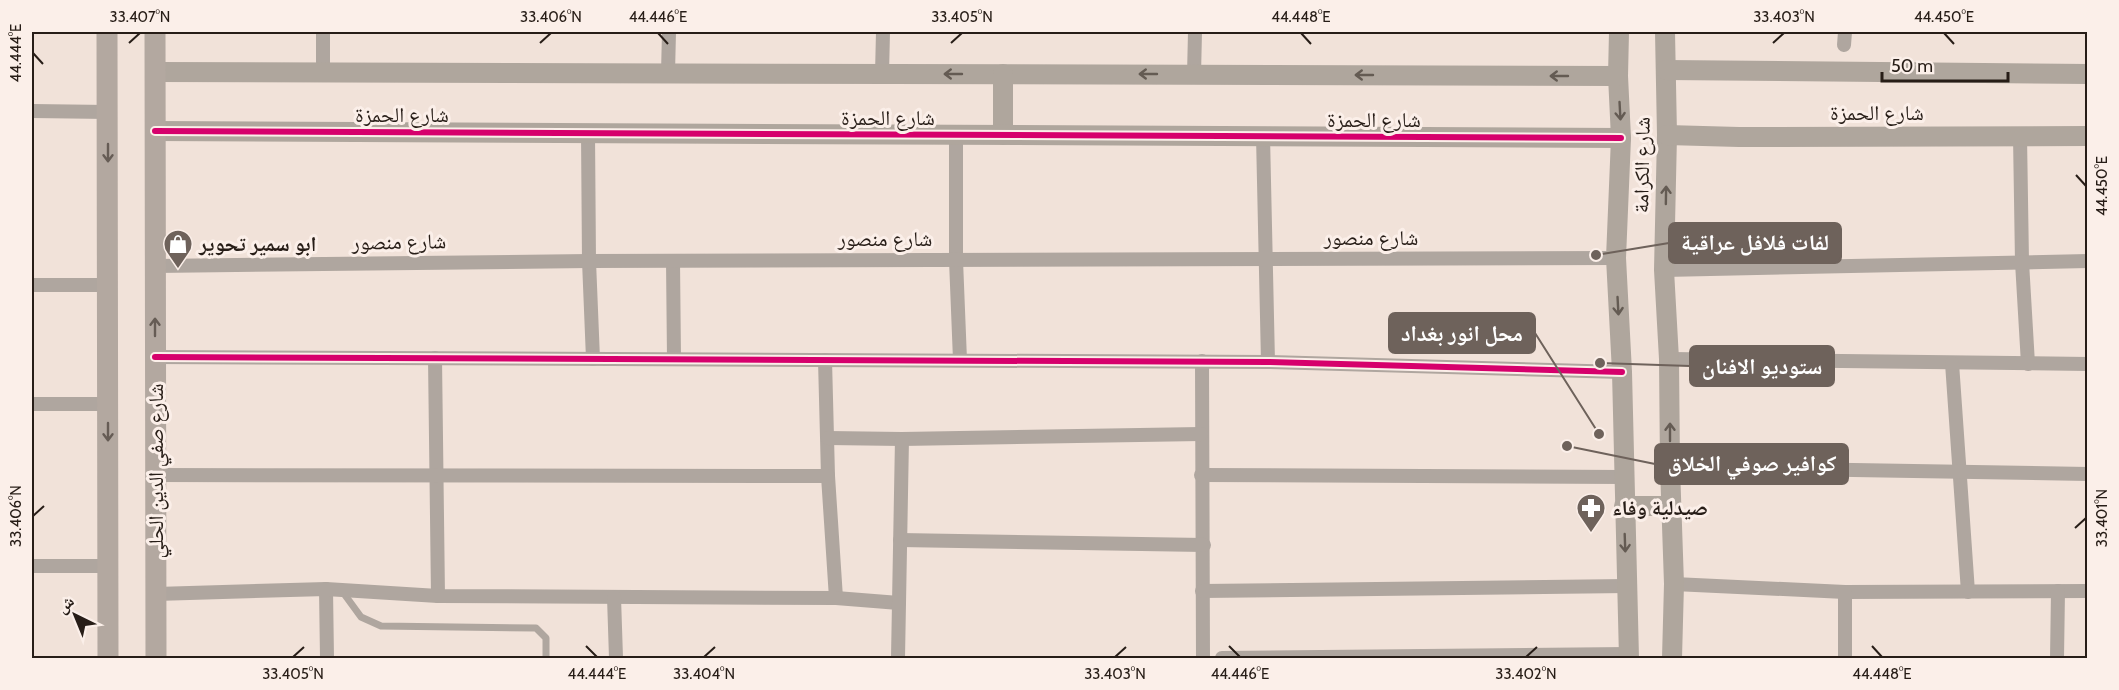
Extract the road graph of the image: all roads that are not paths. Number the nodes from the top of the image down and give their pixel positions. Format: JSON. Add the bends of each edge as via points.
{"nodes":[{"id":1,"x":107,"y":32,"type":"edge"},
{"id":2,"x":155,"y":32,"type":"edge"},
{"id":3,"x":323,"y":32,"type":"edge"},
{"id":4,"x":669,"y":32,"type":"edge"},
{"id":5,"x":883,"y":32,"type":"edge"},
{"id":6,"x":1195,"y":32,"type":"edge"},
{"id":7,"x":1618,"y":32,"type":"edge"},
{"id":8,"x":1665,"y":32,"type":"edge"},
{"id":9,"x":1666,"y":70,"type":"junction"},
{"id":10,"x":155,"y":72,"type":"junction"},
{"id":11,"x":323,"y":72,"type":"junction"},
{"id":12,"x":668,"y":73,"type":"junction"},
{"id":13,"x":882,"y":74,"type":"junction"},
{"id":14,"x":1002,"y":74,"type":"junction"},
{"id":15,"x":2088,"y":74,"type":"edge"},
{"id":16,"x":1194,"y":75,"type":"junction"},
{"id":17,"x":1618,"y":76,"type":"junction"},
{"id":18,"x":32,"y":111,"type":"edge"},
{"id":19,"x":108,"y":112,"type":"junction"},
{"id":20,"x":155,"y":130,"type":"junction"},
{"id":21,"x":588,"y":133,"type":"junction"},
{"id":22,"x":956,"y":135,"type":"junction"},
{"id":23,"x":1003,"y":135,"type":"junction"},
{"id":24,"x":1667,"y":135,"type":"junction"},
{"id":25,"x":1263,"y":136,"type":"junction"},
{"id":26,"x":2020,"y":136,"type":"junction"},
{"id":27,"x":2088,"y":136,"type":"edge"},
{"id":28,"x":1621,"y":138,"type":"junction"},
{"id":29,"x":1616,"y":258,"type":"junction"},
{"id":30,"x":1266,"y":259,"type":"junction"},
{"id":31,"x":956,"y":260,"type":"junction"},
{"id":32,"x":589,"y":261,"type":"junction"},
{"id":33,"x":673,"y":261,"type":"junction"},
{"id":34,"x":2088,"y":261,"type":"edge"},
{"id":35,"x":2022,"y":262,"type":"junction"},
{"id":36,"x":155,"y":266,"type":"junction"},
{"id":37,"x":1664,"y":270,"type":"junction"},
{"id":38,"x":32,"y":285,"type":"edge"},
{"id":39,"x":108,"y":285,"type":"junction"},
{"id":40,"x":155,"y":357,"type":"junction"},
{"id":41,"x":435,"y":358,"type":"junction"},
{"id":42,"x":592,"y":358,"type":"junction"},
{"id":43,"x":674,"y":359,"type":"junction"},
{"id":44,"x":1670,"y":359,"type":"junction"},
{"id":45,"x":825,"y":360,"type":"junction"},
{"id":46,"x":960,"y":360,"type":"junction"},
{"id":47,"x":1202,"y":362,"type":"junction"},
{"id":48,"x":1268,"y":362,"type":"junction"},
{"id":49,"x":1953,"y":363,"type":"junction"},
{"id":50,"x":2028,"y":364,"type":"junction"},
{"id":51,"x":2088,"y":364,"type":"edge"},
{"id":52,"x":1622,"y":372,"type":"junction"},
{"id":53,"x":32,"y":404,"type":"edge"},
{"id":54,"x":108,"y":404,"type":"junction"},
{"id":55,"x":1201,"y":434,"type":"junction"},
{"id":56,"x":828,"y":438,"type":"junction"},
{"id":57,"x":902,"y":439,"type":"junction"},
{"id":58,"x":1670,"y":467,"type":"junction"},
{"id":59,"x":1960,"y":471,"type":"junction"},
{"id":60,"x":2088,"y":474,"type":"edge"},
{"id":61,"x":156,"y":475,"type":"junction"},
{"id":62,"x":436,"y":475,"type":"junction"},
{"id":63,"x":1201,"y":475,"type":"junction"},
{"id":64,"x":828,"y":476,"type":"junction"},
{"id":65,"x":1623,"y":477,"type":"junction"},
{"id":66,"x":1671,"y":506,"type":"junction"},
{"id":67,"x":1624,"y":507,"type":"junction"},
{"id":68,"x":900,"y":540,"type":"junction"},
{"id":69,"x":1204,"y":545,"type":"junction"},
{"id":70,"x":32,"y":566,"type":"edge"},
{"id":71,"x":108,"y":566,"type":"junction"},
{"id":72,"x":1674,"y":584,"type":"junction"},
{"id":73,"x":1627,"y":586,"type":"junction"},
{"id":74,"x":326,"y":589,"type":"junction"},
{"id":75,"x":342,"y":590,"type":"junction"},
{"id":76,"x":1202,"y":591,"type":"junction"},
{"id":77,"x":2058,"y":591,"type":"junction"},
{"id":78,"x":2088,"y":591,"type":"edge"},
{"id":79,"x":1845,"y":592,"type":"junction"},
{"id":80,"x":1968,"y":592,"type":"junction"},
{"id":81,"x":156,"y":594,"type":"junction"},
{"id":82,"x":438,"y":596,"type":"junction"},
{"id":83,"x":614,"y":597,"type":"junction"},
{"id":84,"x":836,"y":598,"type":"junction"},
{"id":85,"x":899,"y":603,"type":"junction"},
{"id":86,"x":1629,"y":656,"type":"edge"},
{"id":87,"x":108,"y":658,"type":"edge"},
{"id":88,"x":156,"y":658,"type":"edge"},
{"id":89,"x":327,"y":658,"type":"edge"},
{"id":90,"x":546,"y":658,"type":"edge"},
{"id":91,"x":616,"y":658,"type":"edge"},
{"id":92,"x":898,"y":658,"type":"edge"},
{"id":93,"x":1203,"y":658,"type":"edge"},
{"id":94,"x":1222,"y":658,"type":"edge"},
{"id":95,"x":1672,"y":658,"type":"edge"},
{"id":96,"x":1845,"y":658,"type":"edge"},
{"id":97,"x":2057,"y":658,"type":"edge"}],
"edges":[{"from":1,"to":19,"type":"main road"},
{"from":2,"to":10,"type":"main road","name":"شارع صفي الدين الحلي"},
{"from":3,"to":11,"type":"street"},
{"from":4,"to":12,"type":"street"},
{"from":5,"to":13,"type":"street"},
{"from":6,"to":16,"type":"street"},
{"from":7,"to":17,"type":"street","name":"شارع الكرامة"},
{"from":8,"to":9,"type":"street","name":"شارع الكرامة"},
{"from":9,"to":15,"type":"street","name":"شارع الحمزة"},
{"from":9,"to":24,"type":"street","name":"شارع الكرامة"},
{"from":10,"to":11,"type":"street","name":"شارع الحمزة"},
{"from":10,"to":20,"type":"main road","name":"شارع صفي الدين الحلي"},
{"from":11,"to":12,"type":"street","name":"شارع الحمزة"},
{"from":12,"to":13,"type":"street","name":"شارع الحمزة"},
{"from":14,"to":13,"type":"street","name":"شارع الحمزة","one_way":true},
{"from":16,"to":14,"type":"street","name":"شارع الحمزة","one_way":true},
{"from":14,"to":23,"type":"street"},
{"from":17,"to":16,"type":"street","name":"شارع الحمزة","one_way":true},
{"from":17,"to":28,"type":"street","name":"شارع الكرامة","one_way":true},
{"from":18,"to":19,"type":"street"},
{"from":19,"to":39,"type":"main road","one_way":true},
{"from":20,"to":21,"type":"street","name":"شارع الحمزة"},
{"from":20,"to":36,"type":"main road","name":"شارع صفي الدين الحلي"},
{"from":21,"to":22,"type":"street","name":"شارع الحمزة"},
{"from":21,"to":32,"type":"street"},
{"from":22,"to":23,"type":"street","name":"شارع الحمزة"},
{"from":22,"to":31,"type":"street"},
{"from":23,"to":25,"type":"street","name":"شارع الحمزة"},
{"from":24,"to":26,"type":"street","name":"شارع الحمزة"},
{"from":37,"to":24,"type":"street","name":"شارع الكرامة","one_way":true},
{"from":25,"to":28,"type":"street","name":"شارع الحمزة"},
{"from":25,"to":30,"type":"street"},
{"from":26,"to":27,"type":"street","name":"شارع الحمزة"},
{"from":26,"to":35,"type":"street"},
{"from":28,"to":29,"type":"street","name":"شارع الكرامة"},
{"from":29,"to":30,"type":"street","name":"شارع منصور"},
{"from":29,"to":52,"type":"street","name":"شارع الكرامة","one_way":true},
{"from":30,"to":31,"type":"street","name":"شارع منصور"},
{"from":30,"to":48,"type":"street"},
{"from":31,"to":33,"type":"street","name":"شارع منصور"},
{"from":31,"to":46,"type":"street"},
{"from":32,"to":33,"type":"street","name":"شارع منصور"},
{"from":32,"to":36,"type":"street","name":"شارع منصور"},
{"from":32,"to":42,"type":"street"},
{"from":33,"to":43,"type":"street"},
{"from":34,"to":35,"type":"street"},
{"from":35,"to":37,"type":"street"},
{"from":35,"to":50,"type":"street"},
{"from":40,"to":36,"type":"main road","name":"شارع صفي الدين الحلي","one_way":true},
{"from":37,"to":44,"type":"street","name":"شارع الكرامة"},
{"from":38,"to":39,"type":"street"},
{"from":39,"to":54,"type":"main road"},
{"from":40,"to":41,"type":"street"},
{"from":40,"to":61,"type":"main road","name":"شارع صفي الدين الحلي"},
{"from":41,"to":42,"type":"street"},
{"from":41,"to":62,"type":"street"},
{"from":42,"to":43,"type":"street"},
{"from":43,"to":45,"type":"street"},
{"from":44,"to":49,"type":"street"},
{"from":58,"to":44,"type":"street","name":"شارع الكرامة","one_way":true},
{"from":45,"to":46,"type":"street"},
{"from":45,"to":56,"type":"street"},
{"from":46,"to":47,"type":"street"},
{"from":47,"to":48,"type":"street"},
{"from":47,"to":55,"type":"street"},
{"from":48,"to":52,"type":"street"},
{"from":49,"to":50,"type":"street"},
{"from":49,"to":59,"type":"street"},
{"from":50,"to":51,"type":"street"},
{"from":52,"to":65,"type":"street","name":"شارع الكرامة"},
{"from":53,"to":54,"type":"street"},
{"from":54,"to":71,"type":"main road","one_way":true},
{"from":55,"to":57,"type":"street"},
{"from":55,"to":63,"type":"street"},
{"from":56,"to":57,"type":"street"},
{"from":56,"to":64,"type":"street"},
{"from":57,"to":68,"type":"street"},
{"from":58,"to":59,"type":"street"},
{"from":58,"to":66,"type":"street","name":"شارع الكرامة"},
{"from":59,"to":60,"type":"street"},
{"from":59,"to":80,"type":"street"},
{"from":61,"to":62,"type":"street"},
{"from":61,"to":81,"type":"main road","name":"شارع صفي الدين الحلي"},
{"from":62,"to":64,"type":"street"},
{"from":62,"to":82,"type":"street"},
{"from":63,"to":65,"type":"street"},
{"from":63,"to":69,"type":"street"},
{"from":64,"to":84,"type":"street"},
{"from":65,"to":67,"type":"street","name":"شارع الكرامة"},
{"from":66,"to":67,"type":"street"},
{"from":66,"to":72,"type":"street","name":"شارع الكرامة"},
{"from":67,"to":73,"type":"street","name":"شارع الكرامة","one_way":true},
{"from":68,"to":69,"type":"street"},
{"from":68,"to":85,"type":"street"},
{"from":69,"to":76,"type":"street"},
{"from":70,"to":71,"type":"street"},
{"from":71,"to":87,"type":"main road"},
{"from":72,"to":79,"type":"street"},
{"from":72,"to":95,"type":"street","name":"شارع الكرامة"},
{"from":73,"to":76,"type":"street"},
{"from":73,"to":86,"type":"street","name":"شارع الكرامة"},
{"from":74,"to":75,"type":"street"},
{"from":74,"to":81,"type":"street"},
{"from":74,"to":89,"type":"street"},
{"from":75,"to":82,"type":"street"},
{"from":75,"to":90,"type":"lane","via":[[361,617],[381,626],[536,628],[546,638]]},
{"from":76,"to":93,"type":"street"},
{"from":77,"to":78,"type":"street"},
{"from":77,"to":80,"type":"street"},
{"from":77,"to":97,"type":"street"},
{"from":79,"to":80,"type":"street"},
{"from":79,"to":96,"type":"street"},
{"from":81,"to":88,"type":"main road","name":"شارع صفي الدين الحلي"},
{"from":82,"to":83,"type":"street"},
{"from":83,"to":84,"type":"street"},
{"from":83,"to":91,"type":"street"},
{"from":84,"to":85,"type":"street"},
{"from":85,"to":92,"type":"street"},
{"from":86,"to":94,"type":"street"}]}
